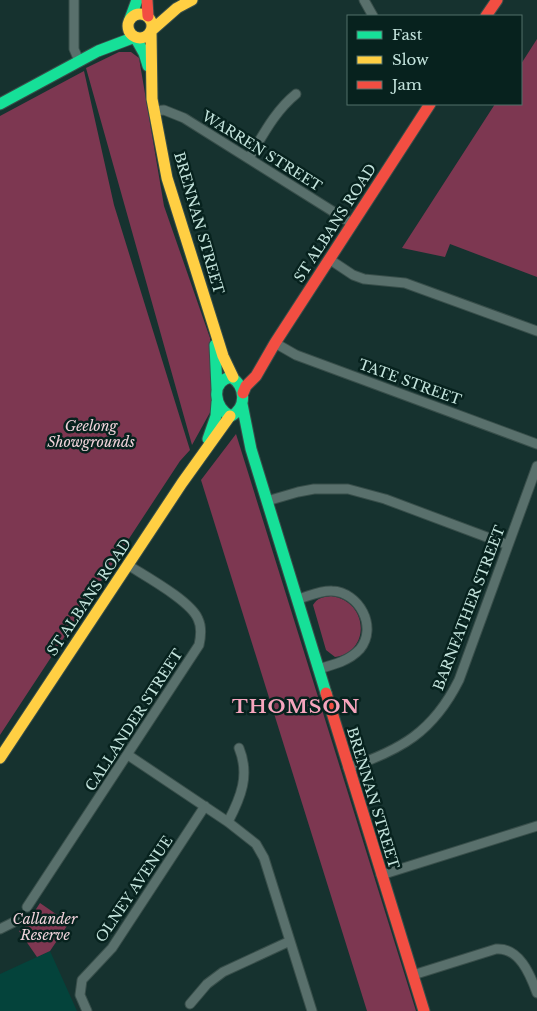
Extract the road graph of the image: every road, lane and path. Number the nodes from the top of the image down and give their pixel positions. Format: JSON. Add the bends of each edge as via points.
{"nodes":[{"id":1,"x":74,"y":0,"type":"edge"},
{"id":2,"x":137,"y":0,"type":"edge"},
{"id":3,"x":147,"y":0,"type":"edge"},
{"id":4,"x":192,"y":0,"type":"edge"},
{"id":5,"x":364,"y":0,"type":"edge"},
{"id":6,"x":496,"y":0,"type":"edge"},
{"id":7,"x":178,"y":8,"type":"junction"},
{"id":8,"x":372,"y":15,"type":"edge"},
{"id":9,"x":487,"y":15,"type":"edge"},
{"id":10,"x":148,"y":17,"type":"junction"},
{"id":11,"x":129,"y":23,"type":"junction"},
{"id":12,"x":151,"y":30,"type":"junction"},
{"id":13,"x":135,"y":37,"type":"junction"},
{"id":14,"x":98,"y":51,"type":"junction"},
{"id":15,"x":80,"y":61,"type":"junction"},
{"id":16,"x":151,"y":78,"type":"junction"},
{"id":17,"x":296,"y":94,"type":"dead end"},
{"id":18,"x":0,"y":104,"type":"edge"},
{"id":19,"x":429,"y":105,"type":"edge"},
{"id":20,"x":154,"y":111,"type":"junction"},
{"id":21,"x":249,"y":158,"type":"junction"},
{"id":22,"x":353,"y":224,"type":"junction"},
{"id":23,"x":329,"y":260,"type":"junction"},
{"id":24,"x":210,"y":316,"type":"junction"},
{"id":25,"x":537,"y":331,"type":"edge"},
{"id":26,"x":275,"y":343,"type":"junction"},
{"id":27,"x":266,"y":358,"type":"junction"},
{"id":28,"x":234,"y":377,"type":"junction"},
{"id":29,"x":217,"y":396,"type":"junction"},
{"id":30,"x":242,"y":398,"type":"junction"},
{"id":31,"x":231,"y":416,"type":"junction"},
{"id":32,"x":537,"y":444,"type":"edge"},
{"id":33,"x":251,"y":449,"type":"junction"},
{"id":34,"x":203,"y":452,"type":"junction"},
{"id":35,"x":537,"y":466,"type":"edge"},
{"id":36,"x":267,"y":501,"type":"junction"},
{"id":37,"x":508,"y":545,"type":"junction"},
{"id":38,"x":128,"y":565,"type":"junction"},
{"id":39,"x":298,"y":599,"type":"junction"},
{"id":40,"x":318,"y":669,"type":"junction"},
{"id":41,"x":238,"y":748,"type":"dead end"},
{"id":42,"x":128,"y":755,"type":"junction"},
{"id":43,"x":0,"y":758,"type":"edge"},
{"id":44,"x":348,"y":768,"type":"junction"},
{"id":45,"x":205,"y":806,"type":"junction"},
{"id":46,"x":228,"y":822,"type":"junction"},
{"id":47,"x":537,"y":826,"type":"edge"},
{"id":48,"x":381,"y":875,"type":"junction"},
{"id":49,"x":27,"y":907,"type":"dead end"},
{"id":50,"x":16,"y":921,"type":"dead end"},
{"id":51,"x":0,"y":929,"type":"edge"},
{"id":52,"x":290,"y":941,"type":"junction"},
{"id":53,"x":413,"y":975,"type":"junction"},
{"id":54,"x":537,"y":993,"type":"edge"},
{"id":55,"x":190,"y":1004,"type":"dead end"},
{"id":56,"x":87,"y":1011,"type":"edge"},
{"id":57,"x":312,"y":1011,"type":"edge"},
{"id":58,"x":424,"y":1011,"type":"edge"}],
"edges":[{"from":1,"to":15,"type":"street","via":[[74,49]]},
{"from":2,"to":11,"type":"main road"},
{"from":3,"to":10,"type":"main road"},
{"from":4,"to":7,"type":"main road"},
{"from":5,"to":8,"type":"street"},
{"from":6,"to":9,"type":"main road"},
{"from":7,"to":10,"type":"main road"},
{"from":7,"to":12,"type":"main road"},
{"from":10,"to":11,"type":"main road","via":[[138,14]]},
{"from":10,"to":12,"type":"main road"},
{"from":11,"to":13,"type":"main road","via":[[130,32]]},
{"from":11,"to":14,"type":"main road"},
{"from":12,"to":13,"type":"main road","via":[[142,38]]},
{"from":12,"to":16,"type":"main road","name":"BRENNAN STREET"},
{"from":13,"to":14,"type":"main road"},
{"from":13,"to":16,"type":"main road","name":"BRENNAN STREET"},
{"from":14,"to":15,"type":"main road"},
{"from":15,"to":18,"type":"main road"},
{"from":16,"to":20,"type":"main road","name":"BRENNAN STREET"},
{"from":17,"to":21,"type":"street","via":[[278,112]]},
{"from":19,"to":22,"type":"main road","name":"ST ALBANS ROAD"},
{"from":20,"to":21,"type":"street","name":"WARREN STREET","via":[[162,110],[184,118]]},
{"from":20,"to":24,"type":"main road","name":"BRENNAN STREET","via":[[168,178]]},
{"from":21,"to":22,"type":"street","name":"WARREN STREET"},
{"from":22,"to":23,"type":"main road","name":"ST ALBANS ROAD"},
{"from":23,"to":25,"type":"street","via":[[364,279],[405,283]]},
{"from":23,"to":26,"type":"main road","name":"ST ALBANS ROAD"},
{"from":24,"to":28,"type":"main road","name":"BRENNAN STREET","via":[[223,356]]},
{"from":24,"to":29,"type":"main road","name":"BRENNAN STREET"},
{"from":26,"to":27,"type":"main road","name":"ST ALBANS ROAD"},
{"from":26,"to":32,"type":"street","name":"TATE STREET","via":[[296,355]]},
{"from":27,"to":28,"type":"main road","name":"ST ALBANS ROAD","via":[[250,373]]},
{"from":27,"to":30,"type":"main road","name":"ST ALBANS ROAD","via":[[246,386]]},
{"from":28,"to":29,"type":"main road","via":[[220,382]]},
{"from":28,"to":30,"type":"main road","via":[[240,384]]},
{"from":29,"to":31,"type":"main road","via":[[222,411]]},
{"from":29,"to":34,"type":"main road","name":"ST ALBANS ROAD","via":[[216,416]]},
{"from":30,"to":31,"type":"main road","via":[[238,412]]},
{"from":30,"to":33,"type":"main road","name":"BRENNAN STREET"},
{"from":31,"to":33,"type":"main road","name":"BRENNAN STREET"},
{"from":31,"to":34,"type":"main road","name":"ST ALBANS ROAD"},
{"from":33,"to":36,"type":"main road","name":"BRENNAN STREET"},
{"from":34,"to":38,"type":"main road","name":"ST ALBANS ROAD"},
{"from":35,"to":37,"type":"street","name":"BARNFATHER STREET"},
{"from":36,"to":37,"type":"street","via":[[314,489],[348,489],[385,499]]},
{"from":36,"to":39,"type":"main road","name":"BRENNAN STREET"},
{"from":37,"to":44,"type":"street","name":"BARNFATHER STREET","via":[[449,700],[411,740]]},
{"from":38,"to":42,"type":"street","name":"CALLANDER STREET","via":[[191,607],[201,628],[199,645]]},
{"from":38,"to":43,"type":"main road","name":"ST ALBANS ROAD"},
{"from":39,"to":40,"type":"main road","name":"BRENNAN STREET"},
{"from":39,"to":40,"type":"street","via":[[330,590],[354,600],[364,613],[367,628],[361,647],[343,661]]},
{"from":40,"to":44,"type":"main road","name":"BRENNAN STREET"},
{"from":41,"to":46,"type":"street","via":[[244,764],[244,786]]},
{"from":42,"to":45,"type":"street"},
{"from":42,"to":49,"type":"street","name":"CALLANDER STREET"},
{"from":44,"to":48,"type":"main road","name":"BRENNAN STREET"},
{"from":45,"to":46,"type":"street"},
{"from":45,"to":56,"type":"street","name":"OLNEY AVENUE","via":[[112,948],[82,980],[80,995]]},
{"from":46,"to":52,"type":"street","via":[[260,850]]},
{"from":47,"to":48,"type":"street"},
{"from":48,"to":53,"type":"main road","name":"BRENNAN STREET"},
{"from":50,"to":51,"type":"street"},
{"from":52,"to":55,"type":"street","via":[[223,972],[207,984]]},
{"from":52,"to":57,"type":"street"},
{"from":53,"to":54,"type":"street","via":[[504,949],[523,965]]},
{"from":53,"to":58,"type":"main road","name":"BRENNAN STREET"}]}
